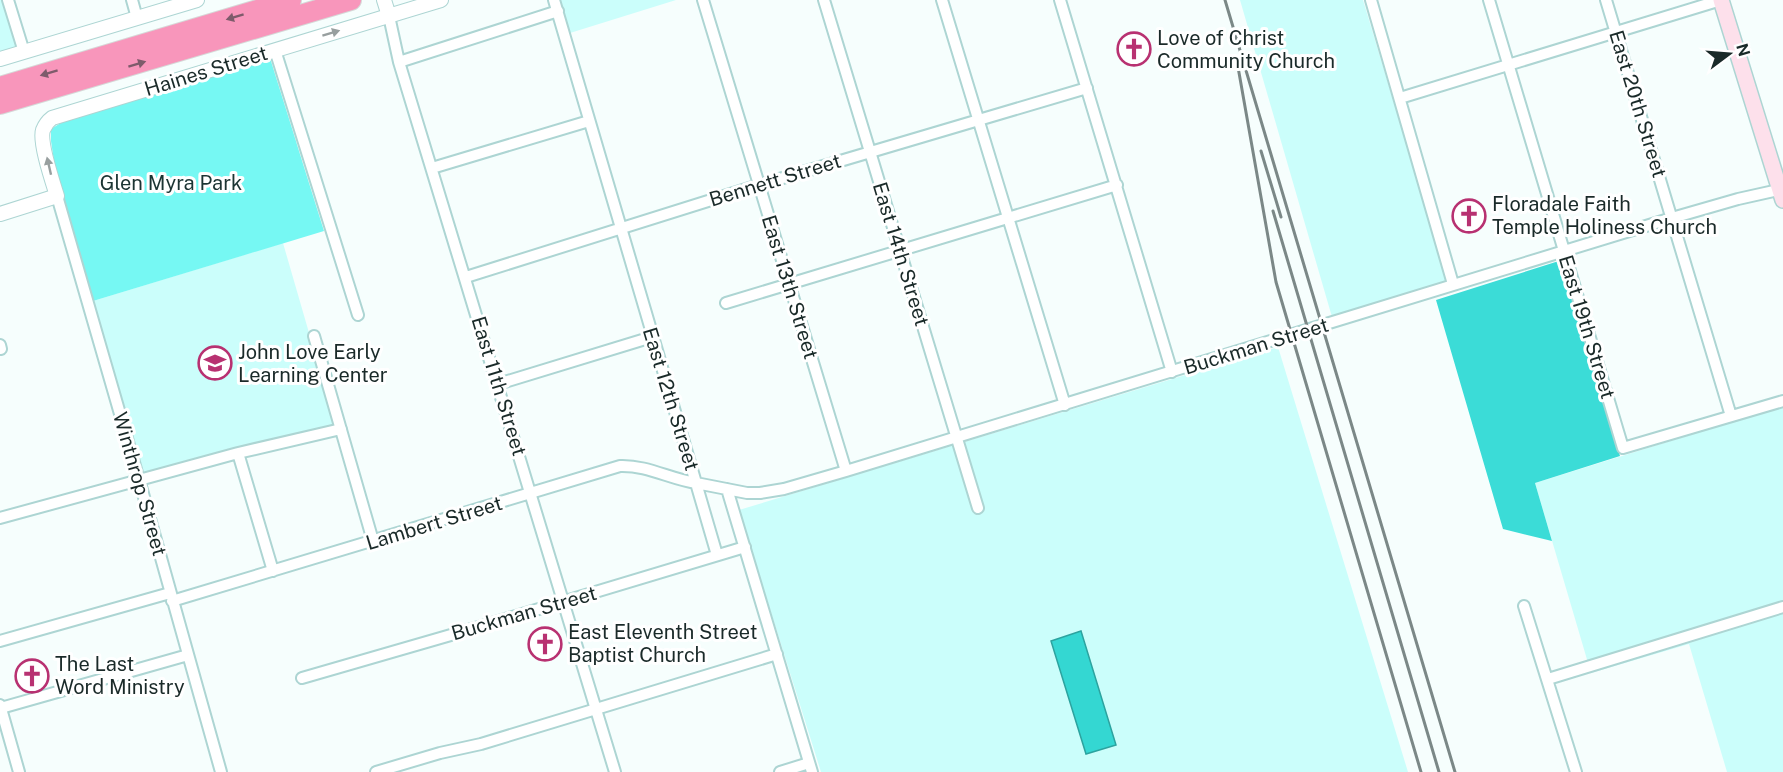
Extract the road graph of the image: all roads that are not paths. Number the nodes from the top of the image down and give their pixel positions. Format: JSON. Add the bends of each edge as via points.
{"nodes":[{"id":1,"x":8,"y":0,"type":"edge"},
{"id":2,"x":132,"y":0,"type":"edge"},
{"id":3,"x":197,"y":0,"type":"edge"},
{"id":4,"x":291,"y":0,"type":"edge"},
{"id":5,"x":384,"y":0,"type":"edge"},
{"id":6,"x":441,"y":0,"type":"edge"},
{"id":7,"x":554,"y":0,"type":"edge"},
{"id":8,"x":703,"y":0,"type":"edge"},
{"id":9,"x":824,"y":0,"type":"edge"},
{"id":10,"x":942,"y":0,"type":"edge"},
{"id":11,"x":1060,"y":0,"type":"edge"},
{"id":12,"x":1371,"y":0,"type":"edge"},
{"id":13,"x":1489,"y":0,"type":"edge"},
{"id":14,"x":1606,"y":0,"type":"edge"},
{"id":15,"x":1721,"y":0,"type":"edge"},
{"id":16,"x":346,"y":2,"type":"edge"},
{"id":17,"x":558,"y":11,"type":"junction"},
{"id":18,"x":389,"y":16,"type":"junction"},
{"id":19,"x":137,"y":18,"type":"junction"},
{"id":20,"x":1616,"y":33,"type":"junction"},
{"id":21,"x":275,"y":50,"type":"junction"},
{"id":22,"x":24,"y":52,"type":"junction"},
{"id":23,"x":0,"y":59,"type":"edge"},
{"id":24,"x":399,"y":62,"type":"junction"},
{"id":25,"x":1508,"y":66,"type":"junction"},
{"id":26,"x":81,"y":80,"type":"junction"},
{"id":27,"x":2,"y":86,"type":"edge"},
{"id":28,"x":1087,"y":88,"type":"junction"},
{"id":29,"x":1400,"y":98,"type":"junction"},
{"id":30,"x":0,"y":104,"type":"edge"},
{"id":31,"x":0,"y":114,"type":"edge"},
{"id":32,"x":979,"y":120,"type":"junction"},
{"id":33,"x":589,"y":121,"type":"junction"},
{"id":34,"x":870,"y":151,"type":"junction"},
{"id":35,"x":432,"y":168,"type":"junction"},
{"id":36,"x":759,"y":185,"type":"junction"},
{"id":37,"x":1117,"y":185,"type":"junction"},
{"id":38,"x":1782,"y":193,"type":"edge"},
{"id":39,"x":57,"y":196,"type":"junction"},
{"id":40,"x":0,"y":214,"type":"edge"},
{"id":41,"x":1008,"y":218,"type":"junction"},
{"id":42,"x":1672,"y":218,"type":"junction"},
{"id":43,"x":620,"y":229,"type":"junction"},
{"id":44,"x":899,"y":250,"type":"junction"},
{"id":45,"x":1563,"y":251,"type":"junction"},
{"id":46,"x":466,"y":277,"type":"junction"},
{"id":47,"x":789,"y":284,"type":"junction"},
{"id":48,"x":1453,"y":284,"type":"junction"},
{"id":49,"x":726,"y":303,"type":"dead end"},
{"id":50,"x":358,"y":315,"type":"dead end"},
{"id":51,"x":314,"y":336,"type":"dead end"},
{"id":52,"x":652,"y":338,"type":"junction"},
{"id":53,"x":1172,"y":372,"type":"junction"},
{"id":54,"x":498,"y":384,"type":"junction"},
{"id":55,"x":1783,"y":401,"type":"edge"},
{"id":56,"x":1065,"y":405,"type":"junction"},
{"id":57,"x":1731,"y":416,"type":"junction"},
{"id":58,"x":341,"y":429,"type":"junction"},
{"id":59,"x":957,"y":438,"type":"junction"},
{"id":60,"x":238,"y":453,"type":"junction"},
{"id":61,"x":846,"y":471,"type":"junction"},
{"id":62,"x":140,"y":480,"type":"junction"},
{"id":63,"x":696,"y":483,"type":"junction"},
{"id":64,"x":727,"y":489,"type":"junction"},
{"id":65,"x":531,"y":493,"type":"junction"},
{"id":66,"x":978,"y":507,"type":"dead end"},
{"id":67,"x":0,"y":518,"type":"edge"},
{"id":68,"x":373,"y":541,"type":"junction"},
{"id":69,"x":745,"y":547,"type":"junction"},
{"id":70,"x":717,"y":555,"type":"junction"},
{"id":71,"x":273,"y":571,"type":"junction"},
{"id":72,"x":171,"y":597,"type":"junction"},
{"id":73,"x":564,"y":602,"type":"junction"},
{"id":74,"x":1524,"y":606,"type":"dead end"},
{"id":75,"x":1783,"y":607,"type":"edge"},
{"id":76,"x":0,"y":641,"type":"edge"},
{"id":77,"x":777,"y":654,"type":"junction"},
{"id":78,"x":188,"y":655,"type":"junction"},
{"id":79,"x":302,"y":678,"type":"dead end"},
{"id":80,"x":1548,"y":679,"type":"junction"},
{"id":81,"x":1,"y":706,"type":"edge"},
{"id":82,"x":595,"y":710,"type":"junction"},
{"id":83,"x":811,"y":768,"type":"edge"},
{"id":84,"x":19,"y":772,"type":"edge"},
{"id":85,"x":221,"y":772,"type":"edge"},
{"id":86,"x":376,"y":772,"type":"edge"},
{"id":87,"x":615,"y":772,"type":"edge"},
{"id":88,"x":780,"y":772,"type":"edge"},
{"id":89,"x":1576,"y":772,"type":"edge"}],
"edges":[{"from":1,"to":22,"type":"street"},
{"from":2,"to":19,"type":"street"},
{"from":3,"to":19,"type":"street"},
{"from":4,"to":27,"type":"highway","one_way":true},
{"from":5,"to":18,"type":"street","name":"East 11th Street"},
{"from":6,"to":18,"type":"street","name":"Haines Street"},
{"from":7,"to":17,"type":"street","name":"East 12th Street"},
{"from":8,"to":36,"type":"street","name":"East 13th Street"},
{"from":9,"to":34,"type":"street","name":"East 14th Street"},
{"from":10,"to":32,"type":"street"},
{"from":11,"to":28,"type":"street"},
{"from":12,"to":29,"type":"street"},
{"from":13,"to":25,"type":"street","name":"East 19th Street"},
{"from":14,"to":20,"type":"street","name":"East 20th Street"},
{"from":15,"to":20,"type":"street"},
{"from":15,"to":38,"type":"main road"},
{"from":26,"to":16,"type":"highway","one_way":true},
{"from":17,"to":24,"type":"street"},
{"from":17,"to":33,"type":"street","name":"East 12th Street"},
{"from":21,"to":18,"type":"street","name":"Haines Street","one_way":true},
{"from":18,"to":24,"type":"street","name":"East 11th Street"},
{"from":19,"to":22,"type":"street"},
{"from":20,"to":25,"type":"street"},
{"from":20,"to":42,"type":"street","name":"East 20th Street"},
{"from":39,"to":21,"type":"street","name":"Haines Street","one_way":true,"via":[[42,136],[51,118]]},
{"from":21,"to":50,"type":"street"},
{"from":22,"to":23,"type":"street"},
{"from":24,"to":35,"type":"street","name":"East 11th Street"},
{"from":25,"to":29,"type":"street"},
{"from":25,"to":45,"type":"street","name":"East 19th Street"},
{"from":26,"to":30,"type":"highway"},
{"from":26,"to":31,"type":"highway"},
{"from":28,"to":32,"type":"street","name":"Bennett Street"},
{"from":28,"to":37,"type":"street"},
{"from":29,"to":48,"type":"street"},
{"from":32,"to":34,"type":"street","name":"Bennett Street"},
{"from":32,"to":41,"type":"street"},
{"from":33,"to":35,"type":"street"},
{"from":33,"to":43,"type":"street","name":"East 12th Street"},
{"from":34,"to":36,"type":"street","name":"Bennett Street"},
{"from":34,"to":44,"type":"street","name":"East 14th Street"},
{"from":35,"to":46,"type":"street","name":"East 11th Street"},
{"from":36,"to":43,"type":"street","name":"Bennett Street"},
{"from":36,"to":47,"type":"street","name":"East 13th Street"},
{"from":37,"to":41,"type":"street"},
{"from":37,"to":53,"type":"street"},
{"from":38,"to":42,"type":"street","name":"Buckman Street","via":[[1738,199]]},
{"from":39,"to":40,"type":"street"},
{"from":39,"to":62,"type":"street","name":"Winthrop Street"},
{"from":41,"to":44,"type":"street"},
{"from":41,"to":56,"type":"street"},
{"from":42,"to":45,"type":"street","name":"Buckman Street"},
{"from":42,"to":57,"type":"street","name":"East 20th Street"},
{"from":43,"to":46,"type":"street","name":"Bennett Street"},
{"from":43,"to":52,"type":"street","name":"East 12th Street"},
{"from":44,"to":47,"type":"street"},
{"from":44,"to":59,"type":"street","name":"East 14th Street"},
{"from":45,"to":48,"type":"street","name":"Buckman Street"},
{"from":45,"to":57,"type":"street","name":"East 19th Street","via":[[1623,448]]},
{"from":46,"to":54,"type":"street","name":"East 11th Street"},
{"from":47,"to":49,"type":"street"},
{"from":47,"to":61,"type":"street","name":"East 13th Street"},
{"from":48,"to":53,"type":"street","name":"Buckman Street"},
{"from":51,"to":58,"type":"street"},
{"from":52,"to":54,"type":"street"},
{"from":52,"to":63,"type":"street","name":"East 12th Street"},
{"from":53,"to":56,"type":"street","name":"Buckman Street"},
{"from":54,"to":65,"type":"street","name":"East 11th Street"},
{"from":55,"to":57,"type":"street"},
{"from":56,"to":59,"type":"street","name":"Buckman Street"},
{"from":58,"to":60,"type":"street"},
{"from":58,"to":68,"type":"street"},
{"from":59,"to":61,"type":"street","name":"Buckman Street"},
{"from":59,"to":66,"type":"street","name":"East 14th Street"},
{"from":60,"to":62,"type":"street"},
{"from":60,"to":71,"type":"street"},
{"from":61,"to":64,"type":"street","name":"Buckman Street","via":[[776,491],[747,493]]},
{"from":62,"to":67,"type":"street"},
{"from":62,"to":72,"type":"street","name":"Winthrop Street"},
{"from":63,"to":64,"type":"street","name":"East 12th Street"},
{"from":63,"to":65,"type":"street","name":"Lambert Street","via":[[637,465],[620,466]]},
{"from":63,"to":70,"type":"street"},
{"from":64,"to":69,"type":"street"},
{"from":65,"to":68,"type":"street","name":"Lambert Street"},
{"from":65,"to":73,"type":"street","name":"East 11th Street"},
{"from":68,"to":71,"type":"street","name":"Lambert Street"},
{"from":69,"to":70,"type":"street","name":"Buckman Street"},
{"from":69,"to":77,"type":"street"},
{"from":70,"to":73,"type":"street","name":"Buckman Street"},
{"from":71,"to":72,"type":"street","name":"Lambert Street"},
{"from":72,"to":76,"type":"street","name":"Lambert Street"},
{"from":72,"to":78,"type":"street","name":"Winthrop Street"},
{"from":73,"to":79,"type":"street","name":"Buckman Street"},
{"from":73,"to":82,"type":"street","name":"East 11th Street"},
{"from":74,"to":80,"type":"street"},
{"from":75,"to":80,"type":"street"},
{"from":77,"to":82,"type":"street"},
{"from":77,"to":83,"type":"street"},
{"from":78,"to":81,"type":"street"},
{"from":78,"to":85,"type":"street","name":"Winthrop Street"},
{"from":80,"to":89,"type":"street"},
{"from":81,"to":84,"type":"street"},
{"from":82,"to":86,"type":"street"},
{"from":82,"to":87,"type":"street","name":"East 11th Street"},
{"from":83,"to":88,"type":"street"}]}
